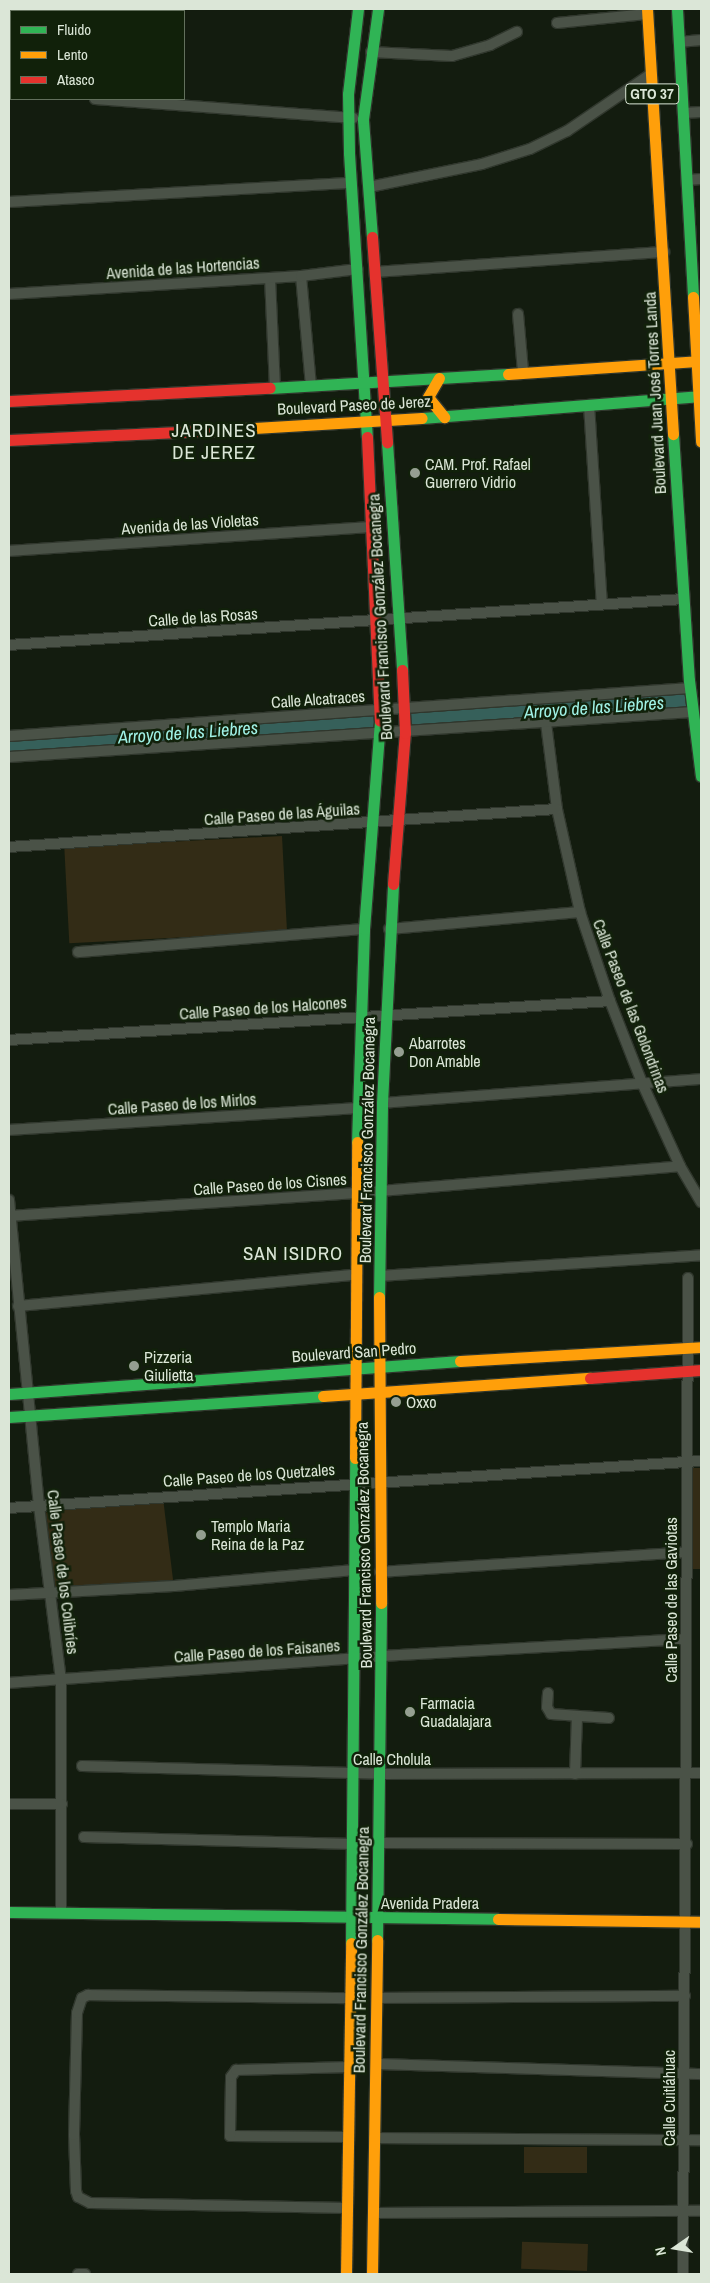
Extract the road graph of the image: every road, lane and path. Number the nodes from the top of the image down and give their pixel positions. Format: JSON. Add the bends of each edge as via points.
{"nodes":[{"id":1,"x":358,"y":9,"type":"edge"},
{"id":2,"x":378,"y":9,"type":"edge"},
{"id":3,"x":677,"y":9,"type":"edge"},
{"id":4,"x":647,"y":12,"type":"edge"},
{"id":5,"x":557,"y":22,"type":"dead end"},
{"id":6,"x":517,"y":32,"type":"dead end"},
{"id":7,"x":701,"y":40,"type":"edge"},
{"id":8,"x":679,"y":42,"type":"junction"},
{"id":9,"x":371,"y":52,"type":"junction"},
{"id":10,"x":651,"y":74,"type":"junction"},
{"id":11,"x":109,"y":100,"type":"edge"},
{"id":12,"x":701,"y":112,"type":"edge"},
{"id":13,"x":683,"y":113,"type":"junction"},
{"id":14,"x":348,"y":117,"type":"junction"},
{"id":15,"x":363,"y":119,"type":"junction"},
{"id":16,"x":701,"y":179,"type":"edge"},
{"id":17,"x":687,"y":180,"type":"junction"},
{"id":18,"x":350,"y":183,"type":"junction"},
{"id":19,"x":369,"y":187,"type":"junction"},
{"id":20,"x":9,"y":202,"type":"edge"},
{"id":21,"x":696,"y":249,"type":"edge"},
{"id":22,"x":664,"y":252,"type":"junction"},
{"id":23,"x":358,"y":269,"type":"junction"},
{"id":24,"x":376,"y":272,"type":"junction"},
{"id":25,"x":302,"y":276,"type":"junction"},
{"id":26,"x":270,"y":278,"type":"junction"},
{"id":27,"x":9,"y":294,"type":"edge"},
{"id":28,"x":518,"y":314,"type":"dead end"},
{"id":29,"x":699,"y":361,"type":"edge"},
{"id":30,"x":671,"y":363,"type":"junction"},
{"id":31,"x":523,"y":371,"type":"junction"},
{"id":32,"x":439,"y":378,"type":"junction"},
{"id":33,"x":382,"y":383,"type":"junction"},
{"id":34,"x":364,"y":384,"type":"junction"},
{"id":35,"x":311,"y":385,"type":"junction"},
{"id":36,"x":275,"y":387,"type":"junction"},
{"id":37,"x":700,"y":396,"type":"edge"},
{"id":38,"x":672,"y":398,"type":"junction"},
{"id":39,"x":9,"y":401,"type":"edge"},
{"id":40,"x":589,"y":405,"type":"junction"},
{"id":41,"x":444,"y":416,"type":"junction"},
{"id":42,"x":384,"y":421,"type":"junction"},
{"id":43,"x":365,"y":423,"type":"junction"},
{"id":44,"x":9,"y":440,"type":"edge"},
{"id":45,"x":701,"y":442,"type":"edge"},
{"id":46,"x":372,"y":527,"type":"junction"},
{"id":47,"x":9,"y":552,"type":"edge"},
{"id":48,"x":683,"y":599,"type":"junction"},
{"id":49,"x":602,"y":604,"type":"junction"},
{"id":50,"x":400,"y":618,"type":"junction"},
{"id":51,"x":378,"y":620,"type":"junction"},
{"id":52,"x":9,"y":645,"type":"edge"},
{"id":53,"x":690,"y":688,"type":"junction"},
{"id":54,"x":404,"y":708,"type":"junction"},
{"id":55,"x":382,"y":710,"type":"junction"},
{"id":56,"x":693,"y":712,"type":"junction"},
{"id":57,"x":546,"y":722,"type":"junction"},
{"id":58,"x":405,"y":733,"type":"junction"},
{"id":59,"x":380,"y":734,"type":"junction"},
{"id":60,"x":9,"y":736,"type":"edge"},
{"id":61,"x":9,"y":757,"type":"edge"},
{"id":62,"x":701,"y":776,"type":"edge"},
{"id":63,"x":556,"y":810,"type":"junction"},
{"id":64,"x":396,"y":821,"type":"junction"},
{"id":65,"x":371,"y":823,"type":"junction"},
{"id":66,"x":9,"y":847,"type":"edge"},
{"id":67,"x":580,"y":912,"type":"junction"},
{"id":68,"x":364,"y":929,"type":"junction"},
{"id":69,"x":389,"y":930,"type":"junction"},
{"id":70,"x":78,"y":952,"type":"dead end"},
{"id":71,"x":610,"y":1001,"type":"junction"},
{"id":72,"x":386,"y":1014,"type":"junction"},
{"id":73,"x":359,"y":1016,"type":"junction"},
{"id":74,"x":9,"y":1040,"type":"edge"},
{"id":75,"x":701,"y":1079,"type":"edge"},
{"id":76,"x":643,"y":1085,"type":"junction"},
{"id":77,"x":382,"y":1103,"type":"junction"},
{"id":78,"x":356,"y":1108,"type":"junction"},
{"id":79,"x":9,"y":1130,"type":"edge"},
{"id":80,"x":680,"y":1166,"type":"junction"},
{"id":81,"x":382,"y":1191,"type":"junction"},
{"id":82,"x":355,"y":1193,"type":"junction"},
{"id":83,"x":9,"y":1200,"type":"edge"},
{"id":84,"x":701,"y":1202,"type":"edge"},
{"id":85,"x":10,"y":1216,"type":"junction"},
{"id":86,"x":701,"y":1255,"type":"edge"},
{"id":87,"x":354,"y":1276,"type":"junction"},
{"id":88,"x":380,"y":1276,"type":"junction"},
{"id":89,"x":688,"y":1278,"type":"dead end"},
{"id":90,"x":18,"y":1306,"type":"junction"},
{"id":91,"x":701,"y":1347,"type":"edge"},
{"id":92,"x":689,"y":1348,"type":"junction"},
{"id":93,"x":378,"y":1366,"type":"junction"},
{"id":94,"x":355,"y":1368,"type":"junction"},
{"id":95,"x":701,"y":1370,"type":"edge"},
{"id":96,"x":688,"y":1371,"type":"junction"},
{"id":97,"x":379,"y":1390,"type":"junction"},
{"id":98,"x":354,"y":1391,"type":"junction"},
{"id":99,"x":27,"y":1393,"type":"junction"},
{"id":100,"x":9,"y":1394,"type":"edge"},
{"id":101,"x":30,"y":1416,"type":"junction"},
{"id":102,"x":9,"y":1417,"type":"edge"},
{"id":103,"x":701,"y":1461,"type":"edge"},
{"id":104,"x":686,"y":1462,"type":"junction"},
{"id":105,"x":379,"y":1482,"type":"junction"},
{"id":106,"x":354,"y":1484,"type":"junction"},
{"id":107,"x":39,"y":1506,"type":"junction"},
{"id":108,"x":9,"y":1508,"type":"edge"},
{"id":109,"x":686,"y":1552,"type":"junction"},
{"id":110,"x":354,"y":1570,"type":"junction"},
{"id":111,"x":380,"y":1572,"type":"junction"},
{"id":112,"x":50,"y":1593,"type":"junction"},
{"id":113,"x":9,"y":1595,"type":"edge"},
{"id":114,"x":686,"y":1639,"type":"junction"},
{"id":115,"x":382,"y":1656,"type":"junction"},
{"id":116,"x":354,"y":1659,"type":"junction"},
{"id":117,"x":61,"y":1680,"type":"junction"},
{"id":118,"x":9,"y":1683,"type":"edge"},
{"id":119,"x":548,"y":1693,"type":"dead end"},
{"id":120,"x":577,"y":1717,"type":"junction"},
{"id":121,"x":609,"y":1718,"type":"dead end"},
{"id":122,"x":82,"y":1766,"type":"dead end"},
{"id":123,"x":686,"y":1773,"type":"junction"},
{"id":124,"x":701,"y":1773,"type":"edge"},
{"id":125,"x":354,"y":1774,"type":"junction"},
{"id":126,"x":380,"y":1774,"type":"junction"},
{"id":127,"x":575,"y":1774,"type":"junction"},
{"id":128,"x":9,"y":1804,"type":"edge"},
{"id":129,"x":62,"y":1804,"type":"junction"},
{"id":130,"x":84,"y":1837,"type":"dead end"},
{"id":131,"x":378,"y":1843,"type":"junction"},
{"id":132,"x":353,"y":1844,"type":"junction"},
{"id":133,"x":687,"y":1844,"type":"junction"},
{"id":134,"x":9,"y":1912,"type":"edge"},
{"id":135,"x":61,"y":1912,"type":"junction"},
{"id":136,"x":352,"y":1919,"type":"junction"},
{"id":137,"x":377,"y":1919,"type":"junction"},
{"id":138,"x":685,"y":1922,"type":"junction"},
{"id":139,"x":701,"y":1922,"type":"edge"},
{"id":140,"x":685,"y":1996,"type":"junction"},
{"id":141,"x":352,"y":1998,"type":"junction"},
{"id":142,"x":377,"y":1998,"type":"junction"},
{"id":143,"x":376,"y":2064,"type":"junction"},
{"id":144,"x":350,"y":2067,"type":"junction"},
{"id":145,"x":684,"y":2074,"type":"junction"},
{"id":146,"x":701,"y":2074,"type":"edge"},
{"id":147,"x":349,"y":2137,"type":"junction"},
{"id":148,"x":374,"y":2138,"type":"junction"},
{"id":149,"x":685,"y":2139,"type":"junction"},
{"id":150,"x":701,"y":2140,"type":"edge"},
{"id":151,"x":348,"y":2208,"type":"junction"},
{"id":152,"x":684,"y":2211,"type":"junction"},
{"id":153,"x":701,"y":2211,"type":"edge"},
{"id":154,"x":374,"y":2213,"type":"junction"},
{"id":155,"x":78,"y":2274,"type":"edge"},
{"id":156,"x":85,"y":2274,"type":"edge"},
{"id":157,"x":346,"y":2274,"type":"edge"},
{"id":158,"x":372,"y":2274,"type":"edge"},
{"id":159,"x":683,"y":2274,"type":"edge"}],
"edges":[{"from":1,"to":14,"type":"main road","name":"Boulevard Francisco González Bocanegra"},
{"from":2,"to":9,"type":"main road","name":"Boulevard Francisco González Bocanegra"},
{"from":3,"to":8,"type":"main road","number":"GTO 37"},
{"from":4,"to":5,"type":"street"},
{"from":4,"to":10,"type":"main road","name":"Boulevard Juan José Torres Landa","number":"GTO 37"},
{"from":6,"to":9,"type":"street","via":[[490,45],[452,56]]},
{"from":7,"to":8,"type":"street"},
{"from":8,"to":13,"type":"main road","number":"GTO 37"},
{"from":9,"to":15,"type":"main road","name":"Boulevard Francisco González Bocanegra"},
{"from":10,"to":19,"type":"street","via":[[567,131],[530,149],[482,164]]},
{"from":10,"to":22,"type":"main road","name":"Boulevard Juan José Torres Landa","number":"GTO 37"},
{"from":11,"to":14,"type":"street"},
{"from":12,"to":13,"type":"street"},
{"from":13,"to":17,"type":"main road","number":"GTO 37"},
{"from":14,"to":15,"type":"street"},
{"from":14,"to":18,"type":"main road","name":"Boulevard Francisco González Bocanegra"},
{"from":15,"to":19,"type":"main road","name":"Boulevard Francisco González Bocanegra"},
{"from":16,"to":17,"type":"street"},
{"from":17,"to":21,"type":"main road","number":"GTO 37"},
{"from":18,"to":20,"type":"street"},
{"from":18,"to":23,"type":"main road","name":"Boulevard Francisco González Bocanegra"},
{"from":19,"to":24,"type":"main road","name":"Boulevard Francisco González Bocanegra"},
{"from":21,"to":29,"type":"main road","number":"GTO 37"},
{"from":22,"to":24,"type":"street"},
{"from":22,"to":30,"type":"main road","name":"Boulevard Juan José Torres Landa","number":"GTO 37"},
{"from":23,"to":25,"type":"street","name":"Avenida de las Hortencias"},
{"from":23,"to":34,"type":"main road","name":"Boulevard Francisco González Bocanegra"},
{"from":24,"to":33,"type":"main road","name":"Boulevard Francisco González Bocanegra"},
{"from":25,"to":26,"type":"street","name":"Avenida de las Hortencias"},
{"from":25,"to":35,"type":"street"},
{"from":26,"to":27,"type":"street","name":"Avenida de las Hortencias"},
{"from":26,"to":36,"type":"street"},
{"from":28,"to":31,"type":"street"},
{"from":29,"to":30,"type":"main road","name":"Boulevard Paseo de Jerez"},
{"from":29,"to":37,"type":"main road","number":"GTO 37"},
{"from":30,"to":31,"type":"main road","name":"Boulevard Paseo de Jerez"},
{"from":30,"to":38,"type":"main road","name":"Boulevard Juan José Torres Landa","number":"GTO 37"},
{"from":31,"to":32,"type":"main road","name":"Boulevard Paseo de Jerez"},
{"from":32,"to":33,"type":"main road","name":"Boulevard Paseo de Jerez"},
{"from":32,"to":41,"type":"main road","via":[[428,397],[432,406]]},
{"from":33,"to":34,"type":"main road","name":"Boulevard Paseo de Jerez"},
{"from":33,"to":42,"type":"main road","name":"Boulevard Francisco González Bocanegra"},
{"from":34,"to":35,"type":"main road","name":"Boulevard Paseo de Jerez"},
{"from":34,"to":43,"type":"main road","name":"Boulevard Francisco González Bocanegra"},
{"from":35,"to":36,"type":"main road","name":"Boulevard Paseo de Jerez"},
{"from":36,"to":39,"type":"main road","name":"Boulevard Paseo de Jerez"},
{"from":37,"to":38,"type":"main road","name":"Boulevard Paseo de Jerez"},
{"from":37,"to":45,"type":"main road","number":"GTO 37"},
{"from":38,"to":40,"type":"main road","name":"Boulevard Paseo de Jerez"},
{"from":38,"to":48,"type":"main road","name":"Boulevard Juan José Torres Landa","number":"GTO 37"},
{"from":40,"to":41,"type":"main road","name":"Boulevard Paseo de Jerez"},
{"from":40,"to":49,"type":"street"},
{"from":41,"to":42,"type":"main road","name":"Boulevard Paseo de Jerez"},
{"from":42,"to":43,"type":"main road","name":"Boulevard Paseo de Jerez"},
{"from":42,"to":50,"type":"main road","name":"Boulevard Francisco González Bocanegra"},
{"from":43,"to":44,"type":"main road","name":"Boulevard Paseo de Jerez"},
{"from":43,"to":46,"type":"main road","name":"Boulevard Francisco González Bocanegra"},
{"from":46,"to":47,"type":"street","name":"Avenida de las Violetas"},
{"from":46,"to":51,"type":"main road","name":"Boulevard Francisco González Bocanegra"},
{"from":48,"to":49,"type":"street","name":"Calle de las Rosas"},
{"from":48,"to":53,"type":"main road","name":"Boulevard Juan José Torres Landa","number":"GTO 37"},
{"from":49,"to":50,"type":"street","name":"Calle de las Rosas"},
{"from":50,"to":51,"type":"street","name":"Calle de las Rosas"},
{"from":50,"to":54,"type":"main road","name":"Boulevard Francisco González Bocanegra"},
{"from":51,"to":52,"type":"street","name":"Calle de las Rosas"},
{"from":51,"to":55,"type":"main road","name":"Boulevard Francisco González Bocanegra"},
{"from":53,"to":54,"type":"street","name":"Calle Alcatraces"},
{"from":53,"to":56,"type":"main road","name":"Boulevard Juan José Torres Landa","number":"GTO 37"},
{"from":54,"to":55,"type":"street","name":"Calle Alcatraces"},
{"from":54,"to":58,"type":"main road","name":"Boulevard Francisco González Bocanegra"},
{"from":55,"to":59,"type":"main road","name":"Boulevard Francisco González Bocanegra"},
{"from":55,"to":60,"type":"street","name":"Calle Alcatraces"},
{"from":56,"to":57,"type":"street"},
{"from":56,"to":62,"type":"main road","name":"Boulevard Juan José Torres Landa","number":"GTO 37"},
{"from":57,"to":58,"type":"street"},
{"from":57,"to":63,"type":"street","name":"Calle Paseo de las Golondrinas"},
{"from":58,"to":59,"type":"street"},
{"from":58,"to":64,"type":"main road","name":"Boulevard Francisco González Bocanegra"},
{"from":59,"to":61,"type":"street"},
{"from":59,"to":65,"type":"main road","name":"Boulevard Francisco González Bocanegra"},
{"from":63,"to":64,"type":"street","name":"Calle Paseo de las Águilas"},
{"from":63,"to":67,"type":"street","name":"Calle Paseo de las Golondrinas"},
{"from":64,"to":65,"type":"street","name":"Calle Paseo de las Águilas"},
{"from":64,"to":69,"type":"main road","name":"Boulevard Francisco González Bocanegra"},
{"from":65,"to":66,"type":"street","name":"Calle Paseo de las Águilas"},
{"from":65,"to":68,"type":"main road","name":"Boulevard Francisco González Bocanegra"},
{"from":67,"to":69,"type":"street"},
{"from":67,"to":71,"type":"street","name":"Calle Paseo de las Golondrinas"},
{"from":68,"to":70,"type":"street"},
{"from":68,"to":73,"type":"main road","name":"Boulevard Francisco González Bocanegra"},
{"from":69,"to":72,"type":"main road","name":"Boulevard Francisco González Bocanegra"},
{"from":71,"to":72,"type":"street","name":"Calle Paseo de los Halcones"},
{"from":71,"to":76,"type":"street","name":"Calle Paseo de las Golondrinas"},
{"from":72,"to":73,"type":"street","name":"Calle Paseo de los Halcones"},
{"from":72,"to":77,"type":"main road","name":"Boulevard Francisco González Bocanegra"},
{"from":73,"to":74,"type":"street","name":"Calle Paseo de los Halcones"},
{"from":73,"to":78,"type":"main road","name":"Boulevard Francisco González Bocanegra"},
{"from":75,"to":76,"type":"street"},
{"from":76,"to":77,"type":"street"},
{"from":76,"to":80,"type":"street","name":"Calle Paseo de las Golondrinas"},
{"from":77,"to":81,"type":"main road","name":"Boulevard Francisco González Bocanegra"},
{"from":78,"to":79,"type":"street","name":"Calle Paseo de los Mirlos"},
{"from":78,"to":82,"type":"main road","name":"Boulevard Francisco González Bocanegra"},
{"from":80,"to":81,"type":"street","name":"Calle Paseo de los Cisnes"},
{"from":80,"to":84,"type":"street","name":"Calle Paseo de las Golondrinas"},
{"from":81,"to":82,"type":"street","name":"Calle Paseo de los Cisnes"},
{"from":81,"to":88,"type":"main road","name":"Boulevard Francisco González Bocanegra"},
{"from":82,"to":85,"type":"street","name":"Calle Paseo de los Cisnes"},
{"from":82,"to":87,"type":"main road","name":"Boulevard Francisco González Bocanegra"},
{"from":83,"to":85,"type":"street","name":"Calle Paseo de los Colibríes"},
{"from":85,"to":90,"type":"street","name":"Calle Paseo de los Colibríes"},
{"from":86,"to":88,"type":"street"},
{"from":87,"to":90,"type":"street"},
{"from":87,"to":94,"type":"main road","name":"Boulevard Francisco González Bocanegra"},
{"from":88,"to":93,"type":"main road","name":"Boulevard Francisco González Bocanegra"},
{"from":89,"to":92,"type":"street","name":"Calle Paseo de las Gaviotas"},
{"from":90,"to":99,"type":"street","name":"Calle Paseo de los Colibríes"},
{"from":91,"to":92,"type":"main road","name":"Boulevard San Pedro"},
{"from":92,"to":93,"type":"main road","name":"Boulevard San Pedro"},
{"from":92,"to":96,"type":"street","name":"Calle Paseo de las Gaviotas"},
{"from":93,"to":94,"type":"main road","name":"Boulevard San Pedro"},
{"from":93,"to":97,"type":"main road","name":"Boulevard Francisco González Bocanegra"},
{"from":94,"to":98,"type":"main road","name":"Boulevard Francisco González Bocanegra"},
{"from":94,"to":99,"type":"main road","name":"Boulevard San Pedro"},
{"from":95,"to":96,"type":"main road"},
{"from":96,"to":97,"type":"main road"},
{"from":96,"to":104,"type":"street","name":"Calle Paseo de las Gaviotas"},
{"from":97,"to":98,"type":"main road"},
{"from":97,"to":105,"type":"main road","name":"Boulevard Francisco González Bocanegra"},
{"from":98,"to":101,"type":"main road"},
{"from":98,"to":106,"type":"main road","name":"Boulevard Francisco González Bocanegra"},
{"from":99,"to":100,"type":"main road","name":"Boulevard San Pedro"},
{"from":99,"to":101,"type":"street","name":"Calle Paseo de los Colibríes"},
{"from":101,"to":102,"type":"main road"},
{"from":101,"to":107,"type":"street","name":"Calle Paseo de los Colibríes"},
{"from":103,"to":104,"type":"street","name":"Calle Paseo de los Quetzales"},
{"from":104,"to":105,"type":"street","name":"Calle Paseo de los Quetzales"},
{"from":104,"to":109,"type":"street","name":"Calle Paseo de las Gaviotas"},
{"from":105,"to":106,"type":"street","name":"Calle Paseo de los Quetzales"},
{"from":105,"to":111,"type":"main road","name":"Boulevard Francisco González Bocanegra"},
{"from":106,"to":107,"type":"street","name":"Calle Paseo de los Quetzales"},
{"from":106,"to":110,"type":"main road","name":"Boulevard Francisco González Bocanegra"},
{"from":107,"to":108,"type":"street","name":"Calle Paseo de los Quetzales"},
{"from":107,"to":112,"type":"street","name":"Calle Paseo de los Colibríes"},
{"from":109,"to":111,"type":"street"},
{"from":109,"to":114,"type":"street","name":"Calle Paseo de las Gaviotas"},
{"from":110,"to":112,"type":"street"},
{"from":110,"to":116,"type":"main road","name":"Boulevard Francisco González Bocanegra"},
{"from":111,"to":115,"type":"main road","name":"Boulevard Francisco González Bocanegra"},
{"from":112,"to":113,"type":"street"},
{"from":112,"to":117,"type":"street","name":"Calle Paseo de los Colibríes"},
{"from":114,"to":115,"type":"street","name":"Calle Paseo de los Faisanes"},
{"from":114,"to":123,"type":"street","name":"Calle Paseo de las Gaviotas"},
{"from":115,"to":116,"type":"street","name":"Calle Paseo de los Faisanes"},
{"from":115,"to":126,"type":"main road","name":"Boulevard Francisco González Bocanegra"},
{"from":116,"to":117,"type":"street","name":"Calle Paseo de los Faisanes"},
{"from":116,"to":125,"type":"main road","name":"Boulevard Francisco González Bocanegra"},
{"from":117,"to":118,"type":"street","name":"Calle Paseo de los Faisanes"},
{"from":117,"to":129,"type":"street","name":"Calle Paseo de los Colibríes"},
{"from":119,"to":120,"type":"street","via":[[547,1707],[551,1714]]},
{"from":120,"to":121,"type":"street"},
{"from":120,"to":127,"type":"street"},
{"from":122,"to":125,"type":"street","name":"Calle Cholula"},
{"from":123,"to":124,"type":"street","name":"Calle Cholula"},
{"from":123,"to":127,"type":"street","name":"Calle Cholula"},
{"from":123,"to":133,"type":"street","name":"Calle Paseo de las Gaviotas"},
{"from":125,"to":126,"type":"street","name":"Calle Cholula"},
{"from":125,"to":132,"type":"main road","name":"Boulevard Francisco González Bocanegra"},
{"from":126,"to":127,"type":"street","name":"Calle Cholula"},
{"from":126,"to":131,"type":"main road","name":"Boulevard Francisco González Bocanegra"},
{"from":128,"to":129,"type":"street"},
{"from":129,"to":135,"type":"street","name":"Calle Paseo de los Colibríes"},
{"from":130,"to":132,"type":"street"},
{"from":131,"to":133,"type":"street"},
{"from":131,"to":137,"type":"main road","name":"Boulevard Francisco González Bocanegra"},
{"from":132,"to":136,"type":"main road","name":"Boulevard Francisco González Bocanegra"},
{"from":133,"to":138,"type":"street","name":"Calle Paseo de las Gaviotas"},
{"from":134,"to":135,"type":"main road","name":"Avenida Pradera"},
{"from":135,"to":136,"type":"main road","name":"Avenida Pradera"},
{"from":136,"to":137,"type":"main road","name":"Avenida Pradera"},
{"from":136,"to":141,"type":"main road","name":"Boulevard Francisco González Bocanegra"},
{"from":137,"to":138,"type":"main road","name":"Avenida Pradera"},
{"from":137,"to":142,"type":"main road","name":"Boulevard Francisco González Bocanegra"},
{"from":138,"to":139,"type":"main road","name":"Avenida Pradera"},
{"from":138,"to":140,"type":"street","name":"Calle Cuitláhuac"},
{"from":140,"to":142,"type":"street"},
{"from":140,"to":145,"type":"street","name":"Calle Cuitláhuac"},
{"from":141,"to":144,"type":"main road","name":"Boulevard Francisco González Bocanegra"},
{"from":141,"to":151,"type":"street","via":[[110,1994],[82,1998],[77,2013],[74,2135],[78,2197],[90,2203]]},
{"from":142,"to":143,"type":"main road","name":"Boulevard Francisco González Bocanegra"},
{"from":143,"to":145,"type":"street"},
{"from":143,"to":148,"type":"main road","name":"Boulevard Francisco González Bocanegra"},
{"from":144,"to":147,"type":"main road","name":"Boulevard Francisco González Bocanegra"},
{"from":144,"to":147,"type":"street","via":[[242,2068],[233,2073],[230,2136]]},
{"from":145,"to":146,"type":"street"},
{"from":145,"to":149,"type":"street","name":"Calle Cuitláhuac"},
{"from":147,"to":151,"type":"main road","name":"Boulevard Francisco González Bocanegra"},
{"from":148,"to":149,"type":"street"},
{"from":148,"to":154,"type":"main road","name":"Boulevard Francisco González Bocanegra"},
{"from":149,"to":150,"type":"street"},
{"from":149,"to":152,"type":"street","name":"Calle Cuitláhuac"},
{"from":151,"to":157,"type":"main road","name":"Boulevard Francisco González Bocanegra"},
{"from":152,"to":153,"type":"street"},
{"from":152,"to":154,"type":"street"},
{"from":152,"to":159,"type":"street","name":"Calle Cuitláhuac"},
{"from":154,"to":158,"type":"main road","name":"Boulevard Francisco González Bocanegra"},
{"from":155,"to":156,"type":"street"}]}
